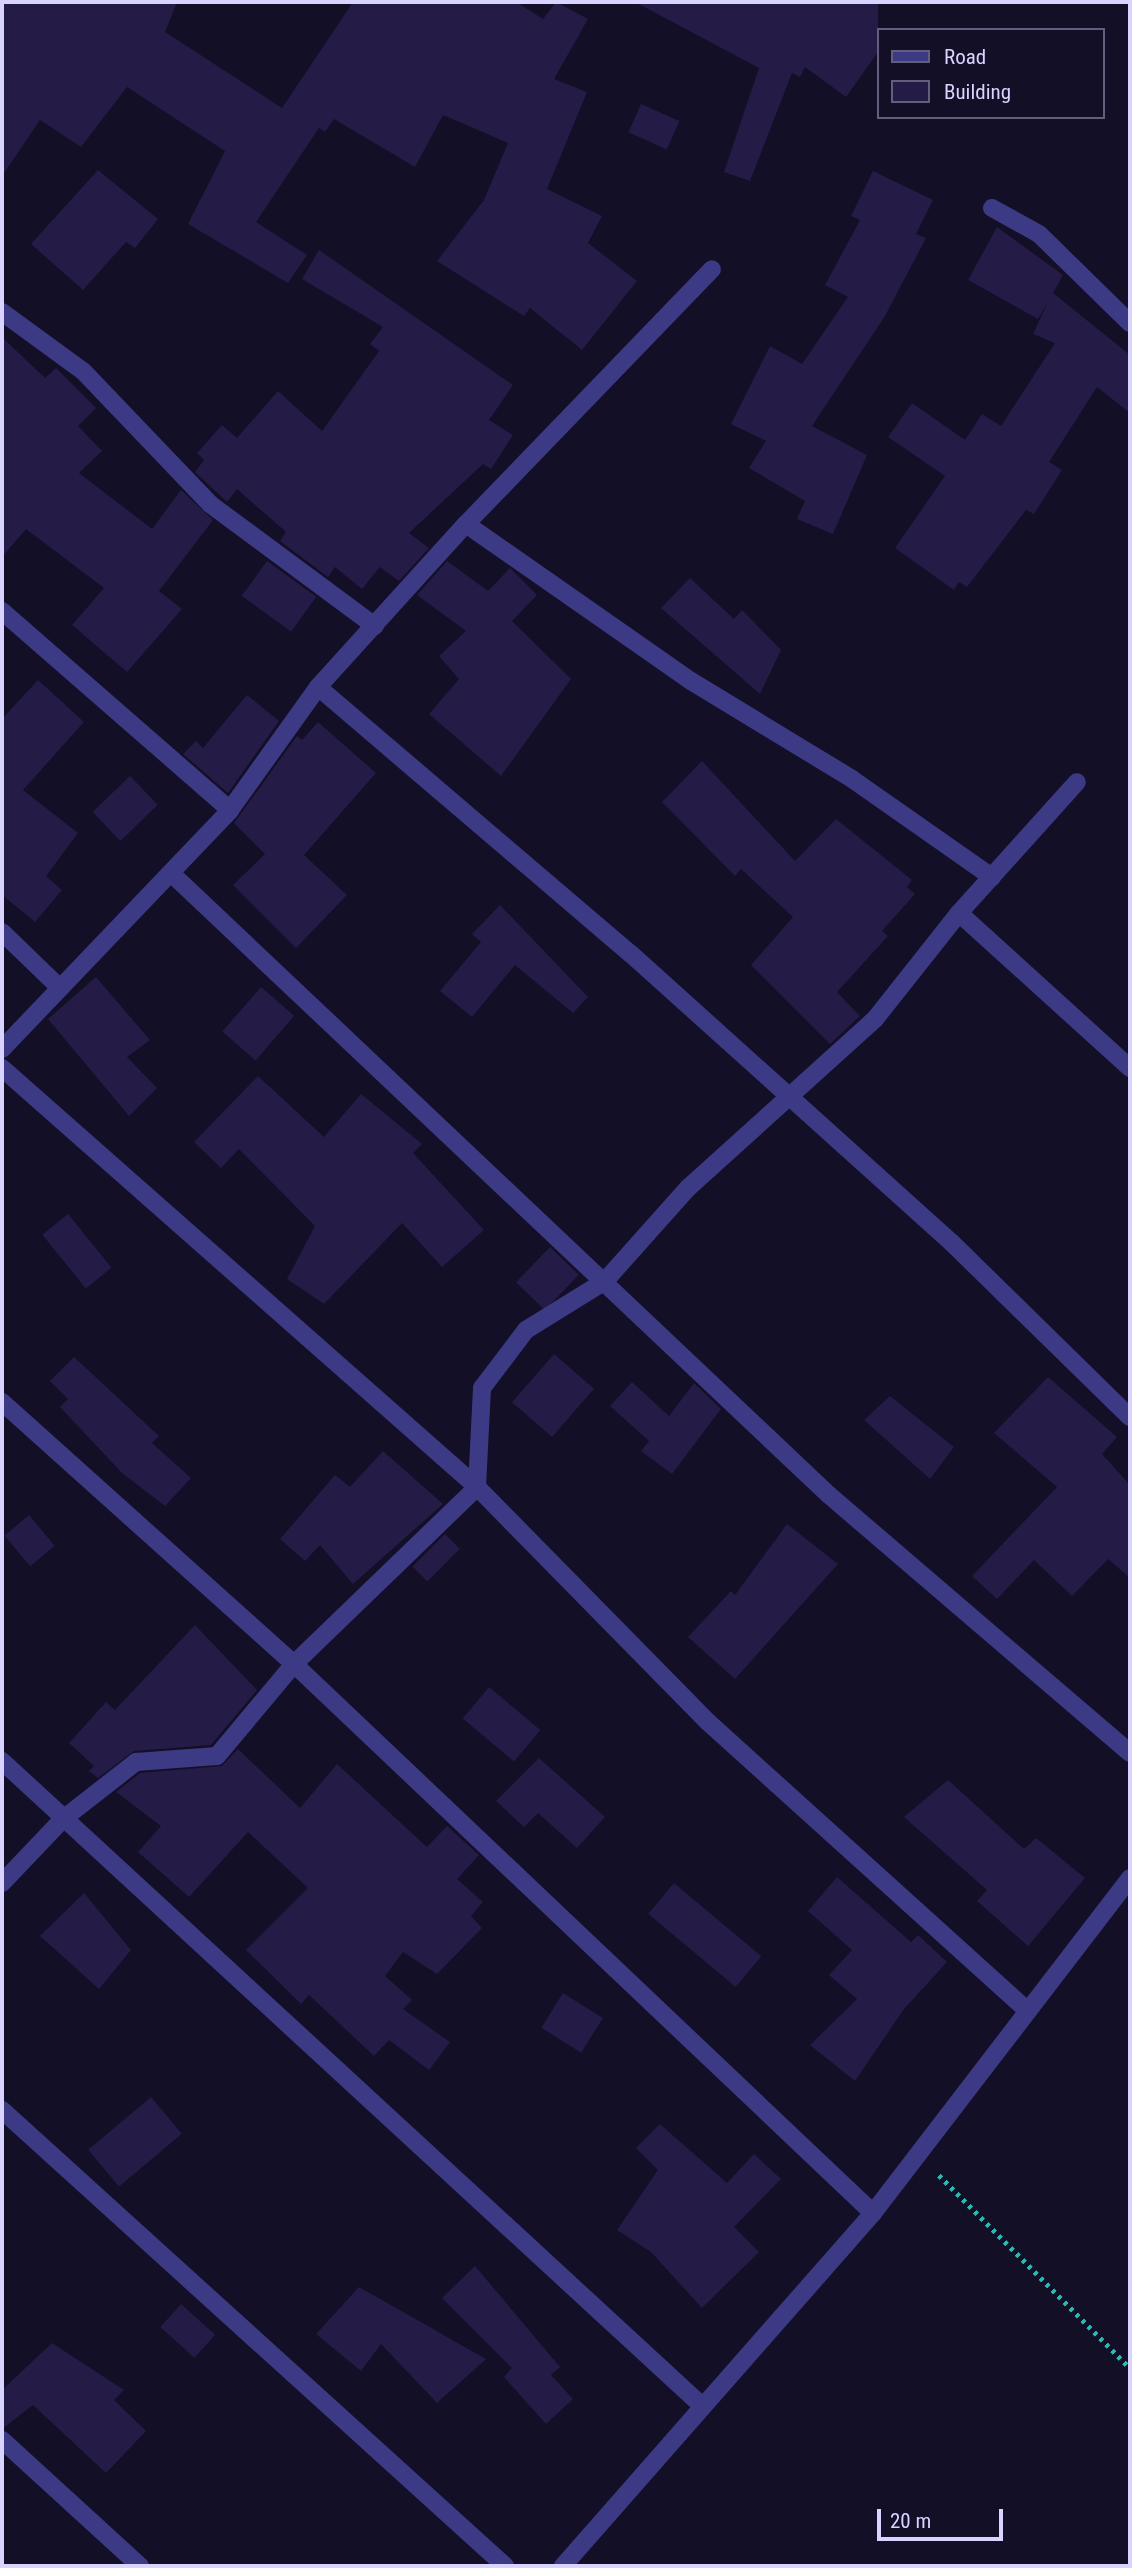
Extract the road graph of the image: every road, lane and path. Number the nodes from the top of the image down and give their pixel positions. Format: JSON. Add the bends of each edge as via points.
{"nodes":[{"id":1,"x":992,"y":208,"type":"dead end"},
{"id":2,"x":712,"y":269,"type":"dead end"},
{"id":3,"x":2,"y":312,"type":"edge"},
{"id":4,"x":1130,"y":323,"type":"edge"},
{"id":5,"x":466,"y":524,"type":"junction"},
{"id":6,"x":2,"y":611,"type":"edge"},
{"id":7,"x":375,"y":626,"type":"junction"},
{"id":8,"x":318,"y":687,"type":"junction"},
{"id":9,"x":1077,"y":782,"type":"dead end"},
{"id":10,"x":230,"y":810,"type":"junction"},
{"id":11,"x":172,"y":874,"type":"junction"},
{"id":12,"x":992,"y":877,"type":"junction"},
{"id":13,"x":959,"y":912,"type":"junction"},
{"id":14,"x":2,"y":932,"type":"edge"},
{"id":15,"x":59,"y":987,"type":"junction"},
{"id":16,"x":2,"y":1049,"type":"edge"},
{"id":17,"x":2,"y":1068,"type":"edge"},
{"id":18,"x":1130,"y":1068,"type":"edge"},
{"id":19,"x":787,"y":1098,"type":"junction"},
{"id":20,"x":605,"y":1281,"type":"junction"},
{"id":21,"x":2,"y":1402,"type":"edge"},
{"id":22,"x":1130,"y":1417,"type":"edge"},
{"id":23,"x":477,"y":1487,"type":"junction"},
{"id":24,"x":294,"y":1664,"type":"junction"},
{"id":25,"x":1130,"y":1753,"type":"edge"},
{"id":26,"x":2,"y":1761,"type":"edge"},
{"id":27,"x":63,"y":1819,"type":"junction"},
{"id":28,"x":1130,"y":1878,"type":"edge"},
{"id":29,"x":2,"y":1882,"type":"edge"},
{"id":30,"x":1028,"y":2011,"type":"junction"},
{"id":31,"x":2,"y":2110,"type":"edge"},
{"id":32,"x":918,"y":2153,"type":"junction"},
{"id":33,"x":873,"y":2213,"type":"junction"},
{"id":34,"x":1130,"y":2368,"type":"edge"},
{"id":35,"x":701,"y":2405,"type":"junction"},
{"id":36,"x":2,"y":2440,"type":"edge"},
{"id":37,"x":140,"y":2566,"type":"edge"},
{"id":38,"x":505,"y":2566,"type":"edge"},
{"id":39,"x":564,"y":2566,"type":"edge"}],
"edges":[{"from":1,"to":4,"type":"street","via":[[1039,234]]},
{"from":2,"to":5,"type":"street"},
{"from":3,"to":7,"type":"street","via":[[83,371],[210,504]]},
{"from":5,"to":7,"type":"street"},
{"from":5,"to":12,"type":"street","via":[[691,681],[852,779]]},
{"from":6,"to":10,"type":"street"},
{"from":7,"to":8,"type":"street"},
{"from":8,"to":10,"type":"street"},
{"from":8,"to":19,"type":"street","via":[[487,826]]},
{"from":9,"to":12,"type":"street"},
{"from":10,"to":11,"type":"street"},
{"from":11,"to":15,"type":"street"},
{"from":11,"to":20,"type":"street"},
{"from":12,"to":13,"type":"street"},
{"from":13,"to":18,"type":"street"},
{"from":13,"to":19,"type":"street","via":[[875,1019]]},
{"from":14,"to":15,"type":"street"},
{"from":15,"to":16,"type":"street"},
{"from":17,"to":23,"type":"street"},
{"from":19,"to":20,"type":"street","via":[[688,1188]]},
{"from":19,"to":22,"type":"street","via":[[951,1242]]},
{"from":20,"to":23,"type":"street","via":[[526,1331],[482,1388]]},
{"from":20,"to":25,"type":"street","via":[[829,1495]]},
{"from":21,"to":24,"type":"street"},
{"from":23,"to":24,"type":"street"},
{"from":23,"to":30,"type":"street","via":[[708,1722]]},
{"from":24,"to":27,"type":"street","via":[[217,1756],[136,1762]]},
{"from":24,"to":33,"type":"street"},
{"from":26,"to":27,"type":"street"},
{"from":27,"to":29,"type":"street"},
{"from":27,"to":35,"type":"street"},
{"from":28,"to":30,"type":"street"},
{"from":30,"to":32,"type":"street"},
{"from":31,"to":38,"type":"street"},
{"from":32,"to":33,"type":"street"},
{"from":32,"to":34,"type":"path"},
{"from":33,"to":35,"type":"street"},
{"from":35,"to":39,"type":"street"},
{"from":36,"to":37,"type":"street"}]}
